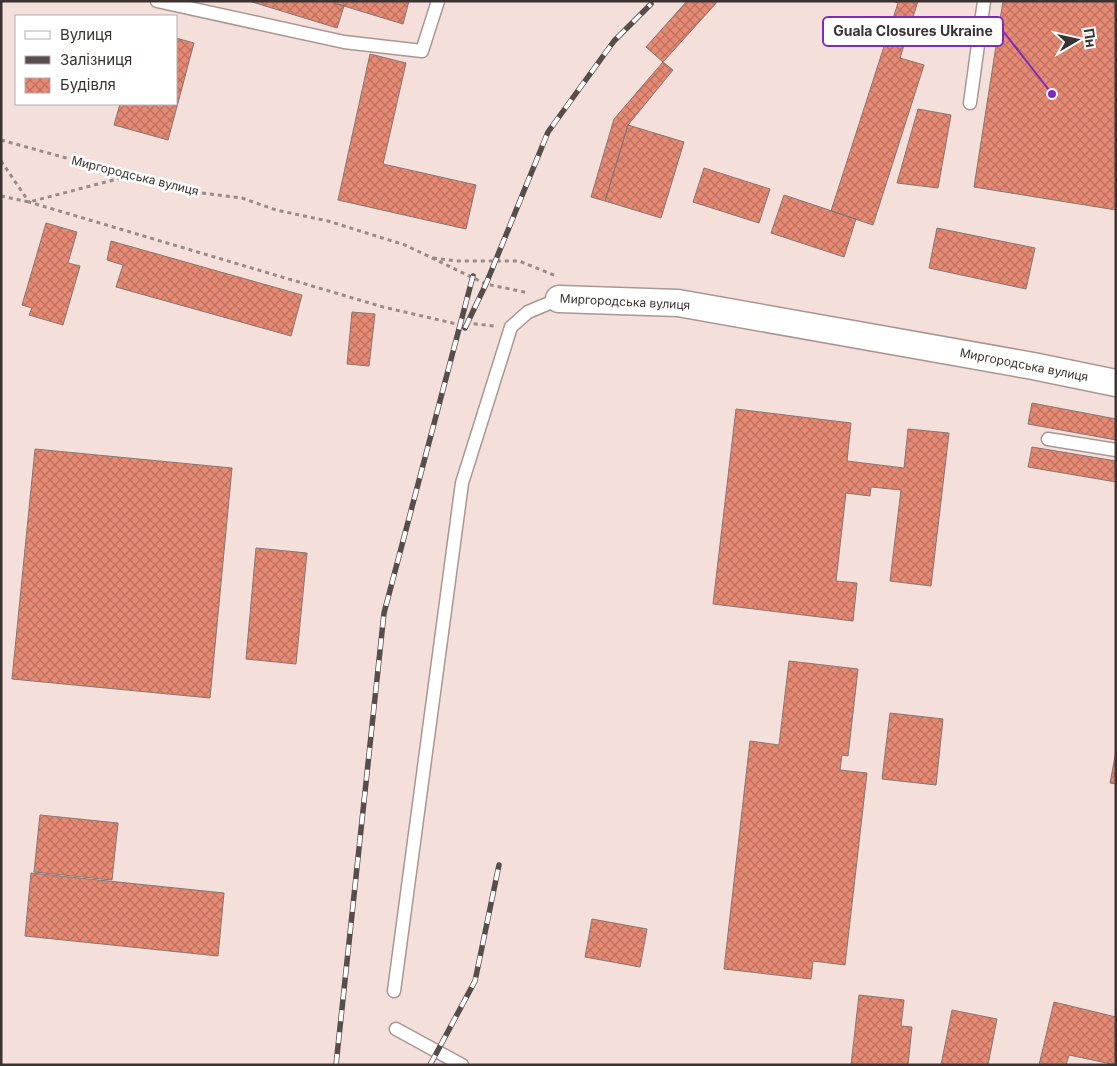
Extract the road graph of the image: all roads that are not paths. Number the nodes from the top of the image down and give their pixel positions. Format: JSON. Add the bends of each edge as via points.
{"nodes":[{"id":1,"x":157,"y":1,"type":"edge"},
{"id":2,"x":438,"y":1,"type":"edge"},
{"id":3,"x":984,"y":1,"type":"edge"},
{"id":4,"x":970,"y":103,"type":"dead end"},
{"id":5,"x":561,"y":290,"type":"joint"},
{"id":6,"x":1116,"y":383,"type":"edge"},
{"id":7,"x":1048,"y":439,"type":"dead end"},
{"id":8,"x":1116,"y":450,"type":"edge"},
{"id":9,"x":394,"y":991,"type":"dead end"},
{"id":10,"x":396,"y":1029,"type":"dead end"},
{"id":11,"x":462,"y":1065,"type":"edge"}],
"edges":[{"from":1,"to":2,"type":"lane","via":[[344,42],[422,51]]},
{"from":3,"to":4,"type":"lane"},
{"from":5,"to":6,"type":"street","name":"Миргородська вулиця","via":[[678,303]]},
{"from":5,"to":9,"type":"lane","via":[[511,327],[462,483]]},
{"from":7,"to":8,"type":"lane"},
{"from":10,"to":11,"type":"lane"}]}
